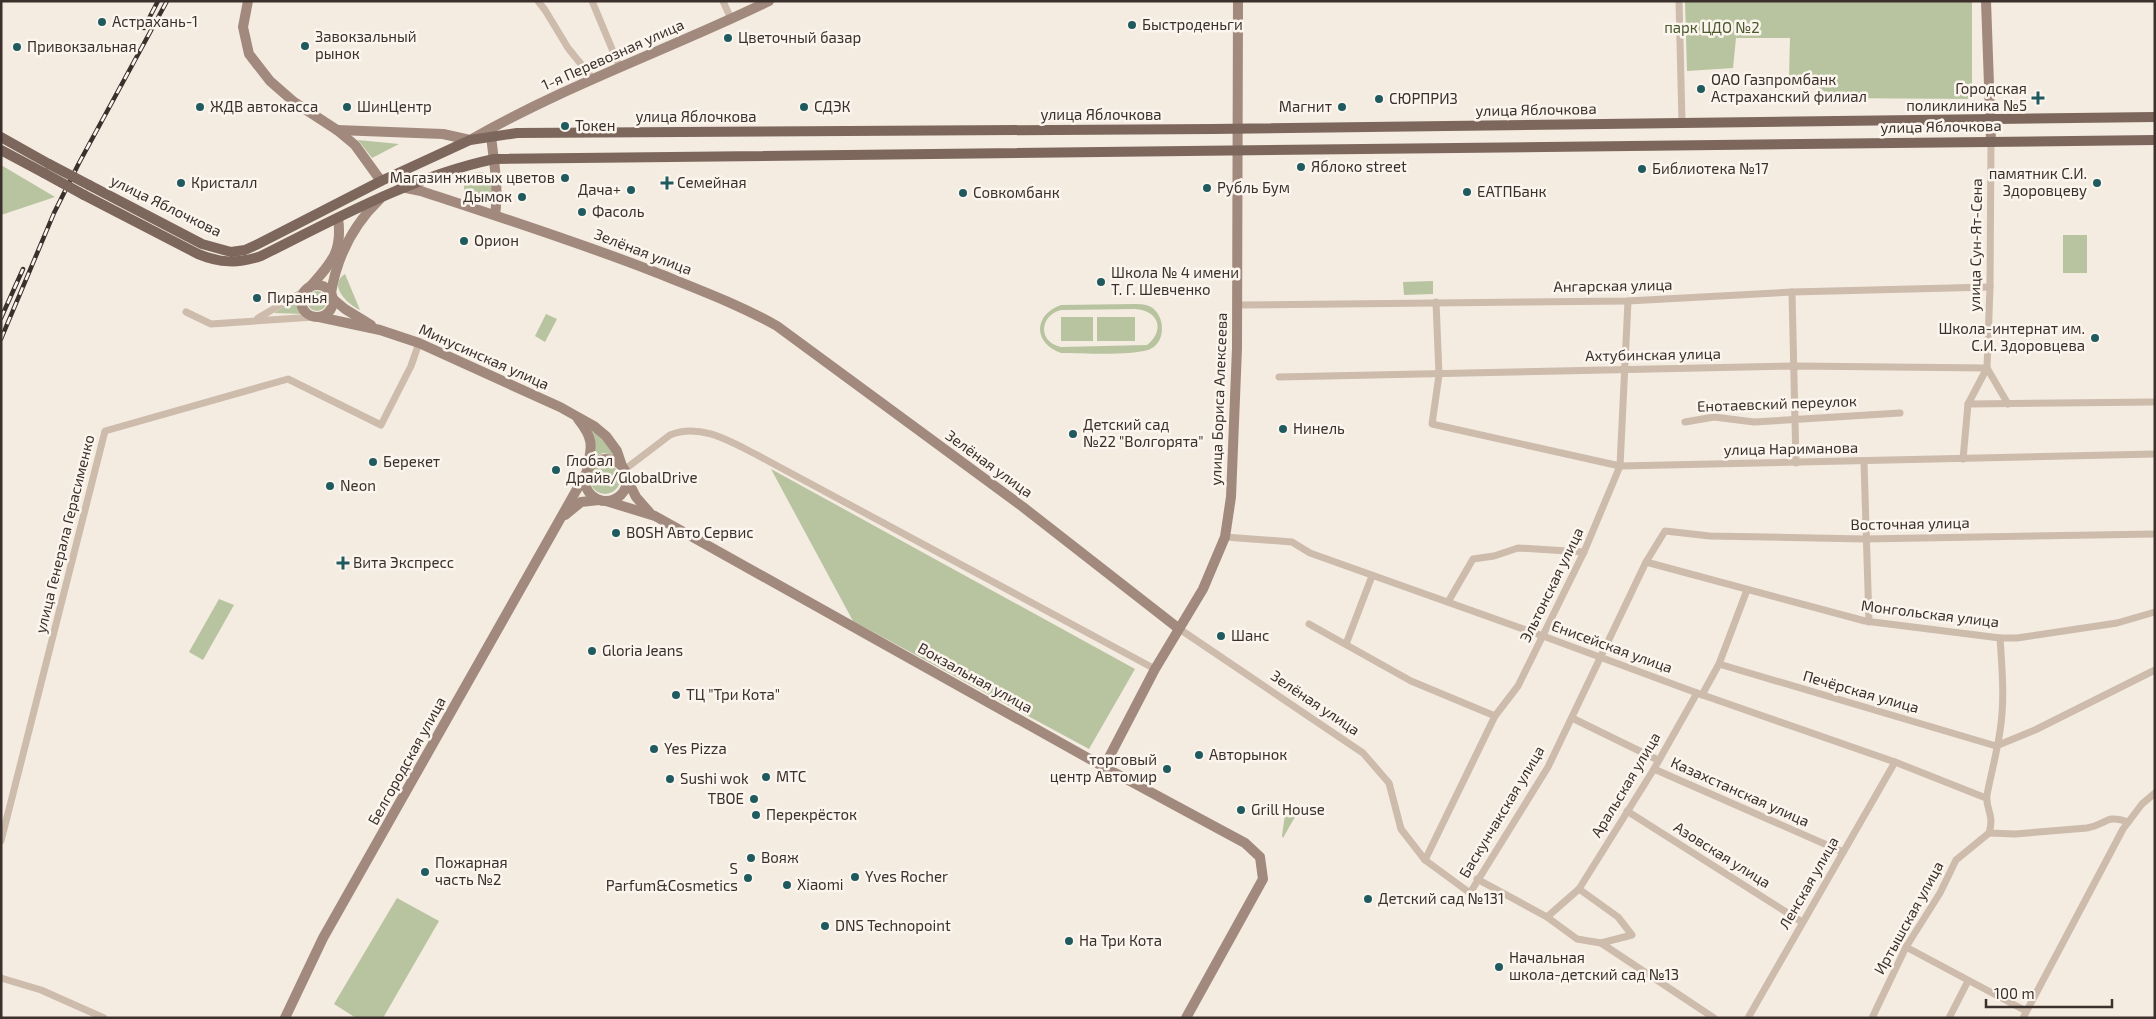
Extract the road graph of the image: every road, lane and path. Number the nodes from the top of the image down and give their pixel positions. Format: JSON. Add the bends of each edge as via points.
{"nodes":[{"id":1,"x":248,"y":1,"type":"edge"},
{"id":2,"x":538,"y":1,"type":"edge"},
{"id":3,"x":601,"y":1,"type":"edge"},
{"id":4,"x":723,"y":1,"type":"edge"},
{"id":5,"x":769,"y":1,"type":"edge"},
{"id":6,"x":1238,"y":1,"type":"edge"},
{"id":7,"x":1679,"y":1,"type":"edge"},
{"id":8,"x":1986,"y":1,"type":"edge"},
{"id":9,"x":593,"y":4,"type":"edge"},
{"id":10,"x":731,"y":20,"type":"junction"},
{"id":11,"x":620,"y":68,"type":"junction"},
{"id":12,"x":593,"y":79,"type":"junction"},
{"id":13,"x":2155,"y":117,"type":"edge"},
{"id":14,"x":1990,"y":118,"type":"junction"},
{"id":15,"x":1682,"y":123,"type":"junction"},
{"id":16,"x":1237,"y":129,"type":"junction"},
{"id":17,"x":337,"y":130,"type":"junction"},
{"id":18,"x":491,"y":136,"type":"junction"},
{"id":19,"x":1,"y":137,"type":"edge"},
{"id":20,"x":470,"y":140,"type":"junction"},
{"id":21,"x":2155,"y":140,"type":"edge"},
{"id":22,"x":1991,"y":141,"type":"junction"},
{"id":23,"x":1237,"y":149,"type":"junction"},
{"id":24,"x":1,"y":150,"type":"edge"},
{"id":25,"x":494,"y":159,"type":"junction"},
{"id":26,"x":381,"y":181,"type":"junction"},
{"id":27,"x":401,"y":188,"type":"junction"},
{"id":28,"x":385,"y":194,"type":"junction"},
{"id":29,"x":495,"y":215,"type":"junction"},
{"id":30,"x":338,"y":218,"type":"junction"},
{"id":31,"x":323,"y":225,"type":"junction"},
{"id":32,"x":340,"y":241,"type":"junction"},
{"id":33,"x":1990,"y":287,"type":"junction"},
{"id":34,"x":308,"y":289,"type":"junction"},
{"id":35,"x":1792,"y":292,"type":"junction"},
{"id":36,"x":332,"y":296,"type":"junction"},
{"id":37,"x":1628,"y":300,"type":"junction"},
{"id":38,"x":1436,"y":302,"type":"junction"},
{"id":39,"x":1236,"y":305,"type":"junction"},
{"id":40,"x":186,"y":312,"type":"dead end"},
{"id":41,"x":317,"y":317,"type":"junction"},
{"id":42,"x":256,"y":320,"type":"junction"},
{"id":43,"x":380,"y":330,"type":"junction"},
{"id":44,"x":419,"y":343,"type":"junction"},
{"id":45,"x":1795,"y":366,"type":"junction"},
{"id":46,"x":1987,"y":368,"type":"junction"},
{"id":47,"x":1626,"y":369,"type":"junction"},
{"id":48,"x":1439,"y":375,"type":"junction"},
{"id":49,"x":1278,"y":377,"type":"dead end"},
{"id":50,"x":2155,"y":402,"type":"edge"},
{"id":51,"x":1968,"y":404,"type":"junction"},
{"id":52,"x":2008,"y":404,"type":"junction"},
{"id":53,"x":1900,"y":413,"type":"dead end"},
{"id":54,"x":575,"y":414,"type":"junction"},
{"id":55,"x":1796,"y":419,"type":"junction"},
{"id":56,"x":1686,"y":422,"type":"dead end"},
{"id":57,"x":2155,"y":454,"type":"edge"},
{"id":58,"x":1963,"y":459,"type":"junction"},
{"id":59,"x":1864,"y":462,"type":"junction"},
{"id":60,"x":1796,"y":463,"type":"junction"},
{"id":61,"x":1620,"y":466,"type":"junction"},
{"id":62,"x":624,"y":472,"type":"junction"},
{"id":63,"x":586,"y":473,"type":"junction"},
{"id":64,"x":603,"y":500,"type":"junction"},
{"id":65,"x":655,"y":516,"type":"junction"},
{"id":66,"x":559,"y":521,"type":"junction"},
{"id":67,"x":1665,"y":531,"type":"joint"},
{"id":68,"x":2155,"y":534,"type":"edge"},
{"id":69,"x":1225,"y":537,"type":"junction"},
{"id":70,"x":1865,"y":539,"type":"junction"},
{"id":71,"x":1584,"y":552,"type":"junction"},
{"id":72,"x":1646,"y":562,"type":"junction"},
{"id":73,"x":1372,"y":576,"type":"junction"},
{"id":74,"x":1747,"y":590,"type":"junction"},
{"id":75,"x":1448,"y":602,"type":"junction"},
{"id":76,"x":2155,"y":612,"type":"edge"},
{"id":77,"x":1869,"y":622,"type":"junction"},
{"id":78,"x":1309,"y":624,"type":"dead end"},
{"id":79,"x":1178,"y":628,"type":"junction"},
{"id":80,"x":1543,"y":636,"type":"junction"},
{"id":81,"x":2000,"y":638,"type":"junction"},
{"id":82,"x":1346,"y":644,"type":"junction"},
{"id":83,"x":1600,"y":656,"type":"junction"},
{"id":84,"x":1719,"y":664,"type":"junction"},
{"id":85,"x":1155,"y":669,"type":"junction"},
{"id":86,"x":2155,"y":670,"type":"edge"},
{"id":87,"x":1699,"y":694,"type":"junction"},
{"id":88,"x":1495,"y":716,"type":"junction"},
{"id":89,"x":1572,"y":718,"type":"junction"},
{"id":90,"x":1996,"y":746,"type":"junction"},
{"id":91,"x":1658,"y":760,"type":"junction"},
{"id":92,"x":1895,"y":762,"type":"junction"},
{"id":93,"x":1104,"y":767,"type":"junction"},
{"id":94,"x":1654,"y":769,"type":"junction"},
{"id":95,"x":2155,"y":792,"type":"edge"},
{"id":96,"x":1986,"y":798,"type":"junction"},
{"id":97,"x":1627,"y":811,"type":"junction"},
{"id":98,"x":2128,"y":822,"type":"junction"},
{"id":99,"x":1989,"y":833,"type":"junction"},
{"id":100,"x":1,"y":841,"type":"edge"},
{"id":101,"x":1843,"y":852,"type":"junction"},
{"id":102,"x":1426,"y":860,"type":"junction"},
{"id":103,"x":1477,"y":879,"type":"junction"},
{"id":104,"x":1579,"y":889,"type":"junction"},
{"id":105,"x":1470,"y":893,"type":"joint"},
{"id":106,"x":1547,"y":917,"type":"junction"},
{"id":107,"x":1802,"y":922,"type":"junction"},
{"id":108,"x":1601,"y":944,"type":"junction"},
{"id":109,"x":1906,"y":947,"type":"junction"},
{"id":110,"x":1,"y":978,"type":"edge"},
{"id":111,"x":1968,"y":981,"type":"junction"},
{"id":112,"x":2025,"y":1014,"type":"edge"},
{"id":113,"x":104,"y":1018,"type":"edge"},
{"id":114,"x":285,"y":1018,"type":"edge"},
{"id":115,"x":1186,"y":1018,"type":"edge"},
{"id":116,"x":1714,"y":1018,"type":"edge"},
{"id":117,"x":1748,"y":1018,"type":"edge"},
{"id":118,"x":1872,"y":1018,"type":"edge"},
{"id":119,"x":1949,"y":1018,"type":"edge"}],
"edges":[{"from":1,"to":17,"type":"main road","via":[[243,27],[249,54],[270,81],[294,102]]},
{"from":2,"to":12,"type":"street","via":[[568,48]]},
{"from":3,"to":9,"type":"street"},
{"from":4,"to":10,"type":"street"},
{"from":5,"to":10,"type":"main road","name":"1-я Перевозная улица"},
{"from":6,"to":16,"type":"main road","name":"улица Бориса Алексеева"},
{"from":7,"to":15,"type":"street"},
{"from":8,"to":14,"type":"main road"},
{"from":9,"to":11,"type":"street"},
{"from":10,"to":11,"type":"main road","name":"1-я Перевозная улица"},
{"from":11,"to":12,"type":"main road","name":"1-я Перевозная улица"},
{"from":12,"to":20,"type":"main road","name":"1-я Перевозная улица"},
{"from":13,"to":14,"type":"main road","name":"улица Яблочкова"},
{"from":14,"to":15,"type":"main road","name":"улица Яблочкова"},
{"from":14,"to":22,"type":"main road"},
{"from":15,"to":16,"type":"main road","name":"улица Яблочкова"},
{"from":16,"to":18,"type":"main road","name":"улица Яблочкова","via":[[517,133]]},
{"from":16,"to":23,"type":"main road","name":"улица Бориса Алексеева"},
{"from":17,"to":20,"type":"main road","via":[[443,134]]},
{"from":17,"to":26,"type":"main road","via":[[355,145]]},
{"from":18,"to":20,"type":"main road","name":"улица Яблочкова"},
{"from":18,"to":25,"type":"main road"},
{"from":19,"to":26,"type":"main road","name":"улица Яблочкова","bridge":true,"via":[[202,244],[231,252],[256,245]]},
{"from":20,"to":26,"type":"main road","name":"улица Яблочкова"},
{"from":21,"to":22,"type":"main road","name":"улица Яблочкова"},
{"from":22,"to":23,"type":"main road","name":"улица Яблочкова"},
{"from":22,"to":33,"type":"street","name":"улица Сун-Ят-Сена"},
{"from":23,"to":25,"type":"main road","name":"улица Яблочкова"},
{"from":23,"to":39,"type":"main road","name":"улица Бориса Алексеева"},
{"from":24,"to":31,"type":"main road","name":"улица Яблочкова","bridge":true,"via":[[213,260],[247,261]]},
{"from":25,"to":27,"type":"main road","name":"улица Яблочкова","via":[[465,165]]},
{"from":25,"to":29,"type":"main road"},
{"from":27,"to":28,"type":"main road","name":"улица Яблочкова"},
{"from":27,"to":29,"type":"main road","name":"Зелёная улица","via":[[421,191]]},
{"from":28,"to":30,"type":"main road","name":"улица Яблочкова"},
{"from":28,"to":36,"type":"main road","via":[[358,224],[338,263]]},
{"from":29,"to":79,"type":"main road","name":"Зелёная улица","via":[[609,254],[753,312],[791,335],[1023,507]]},
{"from":30,"to":31,"type":"main road","name":"улица Яблочкова"},
{"from":30,"to":32,"type":"main road"},
{"from":31,"to":32,"type":"main road"},
{"from":32,"to":34,"type":"main road","via":[[336,255]]},
{"from":33,"to":35,"type":"street","name":"Ангарская улица"},
{"from":33,"to":46,"type":"street","name":"улица Сун-Ят-Сена"},
{"from":34,"to":36,"type":"main road","via":[[324,287]]},
{"from":34,"to":41,"type":"main road","via":[[302,298],[302,306],[307,314]]},
{"from":34,"to":42,"type":"street"},
{"from":35,"to":37,"type":"street","name":"Ангарская улица"},
{"from":35,"to":45,"type":"street"},
{"from":36,"to":41,"type":"main road","via":[[330,311]]},
{"from":36,"to":43,"type":"main road","name":"Минусинская улица","via":[[355,316]]},
{"from":37,"to":38,"type":"street","name":"Ангарская улица"},
{"from":37,"to":47,"type":"street","name":"Эльтонская улица"},
{"from":38,"to":39,"type":"street","name":"Ангарская улица"},
{"from":38,"to":48,"type":"street"},
{"from":39,"to":69,"type":"main road","name":"улица Бориса Алексеева","via":[[1231,497]]},
{"from":40,"to":42,"type":"street","via":[[211,324]]},
{"from":41,"to":42,"type":"street"},
{"from":41,"to":43,"type":"main road","name":"Минусинская улица"},
{"from":43,"to":44,"type":"main road","name":"Минусинская улица"},
{"from":44,"to":54,"type":"main road","name":"Минусинская улица"},
{"from":44,"to":100,"type":"street","name":"улица Генерала Герасименко","via":[[381,425],[288,379],[105,431]]},
{"from":45,"to":46,"type":"street","name":"Ахтубинская улица"},
{"from":45,"to":47,"type":"street","name":"Ахтубинская улица"},
{"from":45,"to":55,"type":"street"},
{"from":46,"to":51,"type":"street","name":"улица Сун-Ят-Сена"},
{"from":46,"to":52,"type":"street"},
{"from":47,"to":48,"type":"street","name":"Ахтубинская улица"},
{"from":47,"to":61,"type":"street","name":"Эльтонская улица"},
{"from":48,"to":49,"type":"street","name":"Ахтубинская улица"},
{"from":48,"to":61,"type":"street","name":"улица Нариманова","via":[[1432,424]]},
{"from":50,"to":52,"type":"street"},
{"from":51,"to":52,"type":"street"},
{"from":51,"to":58,"type":"street"},
{"from":53,"to":55,"type":"street","name":"Енотаевский переулок"},
{"from":54,"to":62,"type":"main road","name":"Минусинская улица","via":[[606,436],[617,451]]},
{"from":54,"to":63,"type":"main road","via":[[591,441]]},
{"from":55,"to":56,"type":"street","name":"Енотаевский переулок","via":[[1754,422],[1714,417]]},
{"from":55,"to":60,"type":"street"},
{"from":57,"to":58,"type":"street","name":"улица Нариманова"},
{"from":58,"to":59,"type":"street","name":"улица Нариманова"},
{"from":59,"to":60,"type":"street","name":"улица Нариманова"},
{"from":59,"to":70,"type":"street"},
{"from":60,"to":61,"type":"street","name":"улица Нариманова"},
{"from":61,"to":71,"type":"street","name":"Эльтонская улица"},
{"from":62,"to":63,"type":"main road","via":[[613,460],[603,459],[593,462]]},
{"from":62,"to":64,"type":"main road","via":[[625,488],[619,496]]},
{"from":62,"to":65,"type":"main road","name":"Вокзальная улица","via":[[640,503]]},
{"from":62,"to":85,"type":"street","via":[[679,431],[719,437]]},
{"from":63,"to":64,"type":"main road","via":[[587,488],[592,496]]},
{"from":63,"to":66,"type":"main road","name":"Белгородская улица"},
{"from":64,"to":65,"type":"main road","name":"Вокзальная улица"},
{"from":64,"to":66,"type":"main road","name":"Белгородская улица","via":[[579,503]]},
{"from":65,"to":93,"type":"main road","name":"Вокзальная улица"},
{"from":66,"to":114,"type":"main road","name":"Белгородская улица","via":[[323,938]]},
{"from":67,"to":70,"type":"street","name":"Восточная улица","via":[[1710,536]]},
{"from":67,"to":72,"type":"street","name":"Баскунчакская улица"},
{"from":68,"to":70,"type":"street","name":"Восточная улица"},
{"from":69,"to":73,"type":"street","name":"Енисейская улица","via":[[1292,542],[1310,553]]},
{"from":69,"to":79,"type":"main road","name":"улица Бориса Алексеева","via":[[1203,589]]},
{"from":70,"to":77,"type":"street"},
{"from":71,"to":75,"type":"street","via":[[1518,548],[1473,559]]},
{"from":71,"to":80,"type":"street","name":"Эльтонская улица"},
{"from":72,"to":74,"type":"street","name":"Монгольская улица"},
{"from":72,"to":83,"type":"street","name":"Баскунчакская улица"},
{"from":73,"to":75,"type":"street","name":"Енисейская улица"},
{"from":73,"to":82,"type":"street"},
{"from":74,"to":77,"type":"street","name":"Монгольская улица"},
{"from":74,"to":84,"type":"street","name":"Аральская улица"},
{"from":75,"to":80,"type":"street","name":"Енисейская улица"},
{"from":76,"to":81,"type":"street","name":"Монгольская улица","via":[[2117,622]]},
{"from":77,"to":81,"type":"street","name":"Монгольская улица"},
{"from":78,"to":82,"type":"street"},
{"from":79,"to":85,"type":"main road","name":"улица Бориса Алексеева"},
{"from":79,"to":102,"type":"street","name":"Зелёная улица","via":[[1363,753],[1389,783],[1401,828]]},
{"from":80,"to":83,"type":"street","name":"Енисейская улица"},
{"from":80,"to":88,"type":"street","name":"Эльтонская улица","via":[[1518,686]]},
{"from":81,"to":90,"type":"street","via":[[2003,691]]},
{"from":82,"to":88,"type":"street","via":[[1411,681]]},
{"from":83,"to":87,"type":"street","name":"Енисейская улица"},
{"from":83,"to":89,"type":"street","name":"Баскунчакская улица"},
{"from":84,"to":87,"type":"street","name":"Аральская улица"},
{"from":84,"to":90,"type":"street","name":"Печёрская улица"},
{"from":85,"to":93,"type":"main road","name":"улица Бориса Алексеева"},
{"from":86,"to":90,"type":"street"},
{"from":87,"to":91,"type":"street","name":"Аральская улица"},
{"from":87,"to":92,"type":"street","name":"Енисейская улица"},
{"from":88,"to":102,"type":"street","name":"Эльтонская улица"},
{"from":89,"to":91,"type":"street","name":"Казахстанская улица"},
{"from":89,"to":103,"type":"street","name":"Баскунчакская улица","via":[[1548,768]]},
{"from":90,"to":96,"type":"street","via":[[1994,771]]},
{"from":91,"to":94,"type":"street","name":"Аральская улица"},
{"from":92,"to":96,"type":"street","name":"Енисейская улица"},
{"from":92,"to":101,"type":"street","name":"Ленская улица"},
{"from":93,"to":115,"type":"main road","name":"Вокзальная улица","via":[[1244,842],[1260,857],[1263,879]]},
{"from":94,"to":97,"type":"street","name":"Аральская улица"},
{"from":94,"to":101,"type":"street","name":"Казахстанская улица"},
{"from":95,"to":98,"type":"street"},
{"from":96,"to":99,"type":"street","via":[[1992,820]]},
{"from":97,"to":104,"type":"street","name":"Аральская улица"},
{"from":97,"to":107,"type":"street","name":"Азовская улица"},
{"from":98,"to":99,"type":"street","via":[[2108,818],[2098,826],[2087,828]]},
{"from":98,"to":112,"type":"street"},
{"from":99,"to":109,"type":"street","name":"Иртышская улица","via":[[1956,860]]},
{"from":101,"to":107,"type":"street","name":"Ленская улица"},
{"from":102,"to":105,"type":"street","name":"Зелёная улица"},
{"from":103,"to":105,"type":"street","name":"Баскунчакская улица"},
{"from":103,"to":106,"type":"street"},
{"from":104,"to":106,"type":"street"},
{"from":104,"to":108,"type":"street","via":[[1618,917],[1632,935]]},
{"from":106,"to":108,"type":"street","via":[[1577,938]]},
{"from":107,"to":117,"type":"street","name":"Ленская улица"},
{"from":108,"to":116,"type":"street"},
{"from":109,"to":111,"type":"street"},
{"from":109,"to":118,"type":"street","name":"Иртышская улица"},
{"from":110,"to":113,"type":"street","via":[[42,990]]},
{"from":111,"to":112,"type":"street"},
{"from":111,"to":119,"type":"street"}]}
